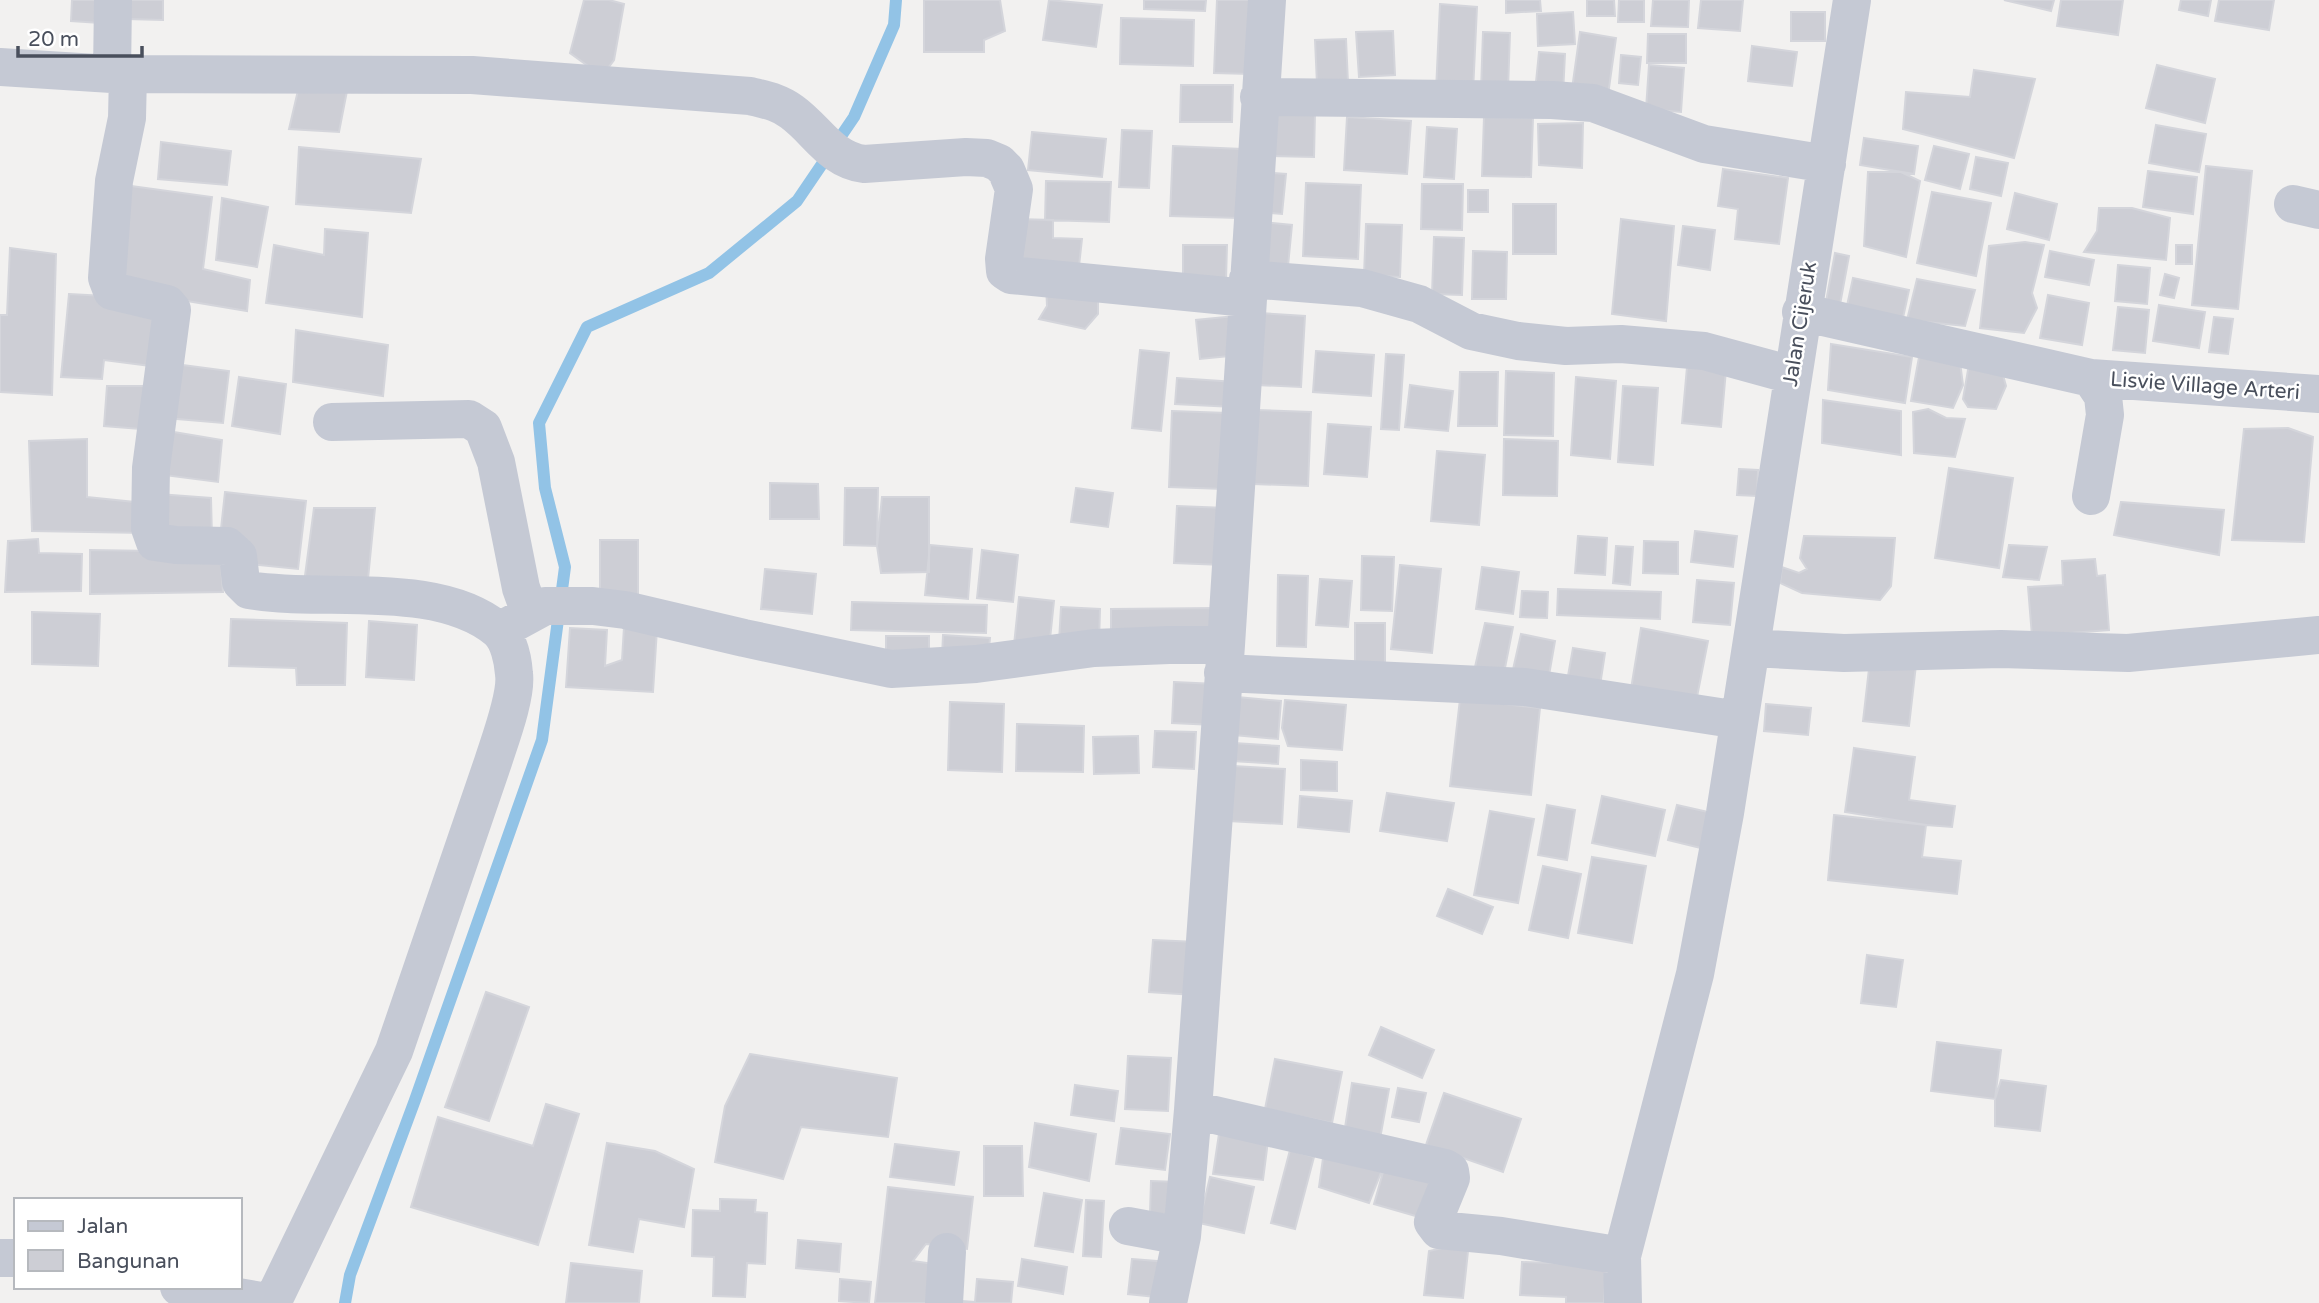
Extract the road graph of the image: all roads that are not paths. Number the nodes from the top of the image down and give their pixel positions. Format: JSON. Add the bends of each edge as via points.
{"nodes":[{"id":1,"x":113,"y":0,"type":"edge"},
{"id":2,"x":1267,"y":0,"type":"edge"},
{"id":3,"x":1852,"y":0,"type":"edge"},
{"id":4,"x":0,"y":67,"type":"edge"},
{"id":5,"x":120,"y":74,"type":"junction"},
{"id":6,"x":1259,"y":97,"type":"junction"},
{"id":7,"x":1827,"y":164,"type":"junction"},
{"id":8,"x":1248,"y":289,"type":"junction"},
{"id":9,"x":1801,"y":312,"type":"junction"},
{"id":10,"x":1792,"y":374,"type":"junction"},
{"id":11,"x":2091,"y":378,"type":"junction"},
{"id":12,"x":2319,"y":394,"type":"edge"},
{"id":13,"x":332,"y":422,"type":"dead end"},
{"id":14,"x":2091,"y":496,"type":"dead end"},
{"id":15,"x":537,"y":614,"type":"junction"},
{"id":16,"x":2319,"y":635,"type":"edge"},
{"id":17,"x":1752,"y":648,"type":"junction"},
{"id":18,"x":1225,"y":659,"type":"junction"},
{"id":19,"x":1739,"y":720,"type":"junction"},
{"id":20,"x":1193,"y":1110,"type":"junction"},
{"id":21,"x":1128,"y":1226,"type":"dead end"},
{"id":22,"x":1182,"y":1236,"type":"junction"},
{"id":23,"x":947,"y":1252,"type":"dead end"},
{"id":24,"x":1622,"y":1256,"type":"junction"},
{"id":25,"x":191,"y":1289,"type":"edge"},
{"id":26,"x":273,"y":1303,"type":"edge"},
{"id":27,"x":944,"y":1303,"type":"edge"},
{"id":28,"x":1168,"y":1303,"type":"edge"},
{"id":29,"x":1623,"y":1303,"type":"edge"}],
"edges":[{"from":1,"to":5,"type":"street"},
{"from":2,"to":6,"type":"street"},
{"from":3,"to":7,"type":"street","name":"Jalan Cijeruk"},
{"from":4,"to":5,"type":"street"},
{"from":5,"to":8,"type":"street","via":[[471,75],[750,96],[775,102],[840,157],[864,164],[966,158],[999,163],[1014,189],[1004,259],[1005,271],[1011,275]]},
{"from":5,"to":15,"type":"street","via":[[127,118],[114,181],[107,278],[112,290],[167,304],[172,310],[151,468],[150,528],[155,542],[227,546],[238,556],[241,582],[249,590],[372,595],[423,600],[468,613]]},
{"from":6,"to":7,"type":"street","via":[[1593,103],[1704,144]]},
{"from":6,"to":8,"type":"street"},
{"from":7,"to":9,"type":"street","name":"Jalan Cijeruk"},
{"from":8,"to":10,"type":"street","via":[[1362,288],[1419,304],[1471,331],[1518,341],[1704,351]]},
{"from":8,"to":18,"type":"street"},
{"from":9,"to":10,"type":"street","name":"Jalan Cijeruk"},
{"from":9,"to":11,"type":"street","name":"Lisvie Village Arteri"},
{"from":10,"to":17,"type":"street","name":"Jalan Cijeruk"},
{"from":11,"to":12,"type":"street","name":"Lisvie Village Arteri"},
{"from":11,"to":14,"type":"street","via":[[2103,396],[2105,415]]},
{"from":13,"to":15,"type":"street","via":[[469,419],[483,428],[496,463],[521,588]]},
{"from":15,"to":18,"type":"street","via":[[625,610],[891,669],[1169,645]]},
{"from":15,"to":26,"type":"street","via":[[510,649],[515,677],[506,722],[394,1051]]},
{"from":16,"to":17,"type":"street","via":[[2128,653],[2001,649],[1844,653]]},
{"from":17,"to":19,"type":"street","name":"Jalan Cijeruk"},
{"from":18,"to":19,"type":"street","via":[[1525,687]]},
{"from":18,"to":20,"type":"street"},
{"from":19,"to":24,"type":"street","name":"Jalan Cijeruk","via":[[1695,974]]},
{"from":20,"to":22,"type":"street"},
{"from":20,"to":24,"type":"street","via":[[1445,1168],[1451,1178],[1433,1222],[1439,1230]]},
{"from":21,"to":22,"type":"street"},
{"from":22,"to":28,"type":"street"},
{"from":23,"to":27,"type":"street"},
{"from":24,"to":29,"type":"street","name":"Jalan Cijeruk"},
{"from":25,"to":26,"type":"street"}]}
